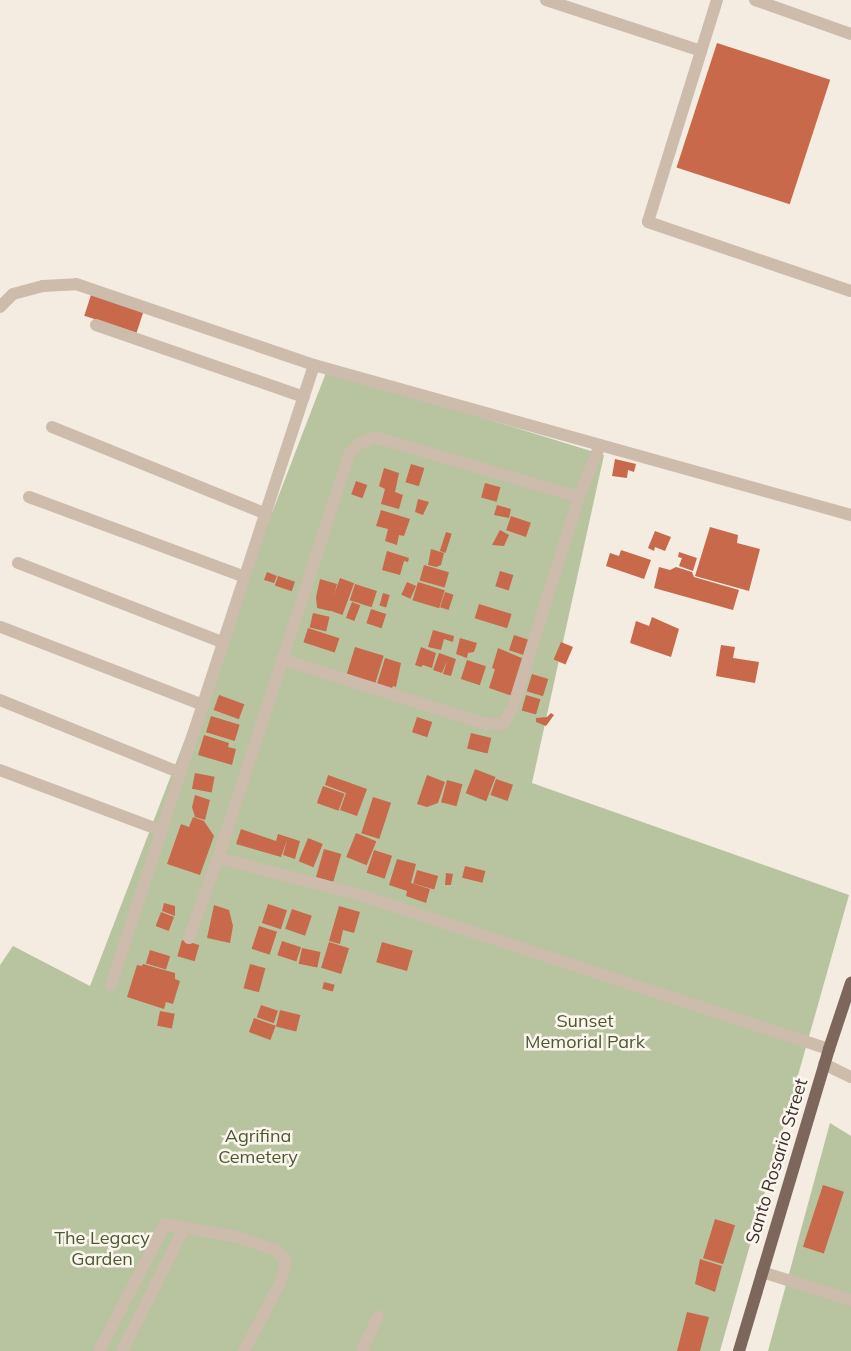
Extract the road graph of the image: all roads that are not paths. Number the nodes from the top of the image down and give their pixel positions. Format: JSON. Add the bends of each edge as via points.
{"nodes":[{"id":1,"x":546,"y":0,"type":"edge"},
{"id":2,"x":717,"y":0,"type":"edge"},
{"id":3,"x":755,"y":0,"type":"edge"},
{"id":4,"x":851,"y":34,"type":"edge"},
{"id":5,"x":701,"y":51,"type":"junction"},
{"id":6,"x":851,"y":291,"type":"edge"},
{"id":7,"x":0,"y":307,"type":"edge"},
{"id":8,"x":96,"y":325,"type":"dead end"},
{"id":9,"x":314,"y":365,"type":"junction"},
{"id":10,"x":304,"y":397,"type":"junction"},
{"id":11,"x":52,"y":427,"type":"dead end"},
{"id":12,"x":600,"y":445,"type":"junction"},
{"id":13,"x":29,"y":497,"type":"dead end"},
{"id":14,"x":579,"y":497,"type":"junction"},
{"id":15,"x":266,"y":514,"type":"junction"},
{"id":16,"x":851,"y":515,"type":"edge"},
{"id":17,"x":18,"y":563,"type":"dead end"},
{"id":18,"x":245,"y":577,"type":"junction"},
{"id":19,"x":1,"y":627,"type":"dead end"},
{"id":20,"x":224,"y":643,"type":"junction"},
{"id":21,"x":281,"y":659,"type":"junction"},
{"id":22,"x":0,"y":700,"type":"edge"},
{"id":23,"x":203,"y":705,"type":"junction"},
{"id":24,"x":0,"y":770,"type":"edge"},
{"id":25,"x":181,"y":773,"type":"junction"},
{"id":26,"x":162,"y":830,"type":"junction"},
{"id":27,"x":218,"y":858,"type":"junction"},
{"id":28,"x":189,"y":938,"type":"dead end"},
{"id":29,"x":851,"y":983,"type":"edge"},
{"id":30,"x":112,"y":986,"type":"dead end"},
{"id":31,"x":829,"y":1049,"type":"junction"},
{"id":32,"x":824,"y":1064,"type":"junction"},
{"id":33,"x":851,"y":1077,"type":"edge"},
{"id":34,"x":184,"y":1229,"type":"junction"},
{"id":35,"x":762,"y":1272,"type":"junction"},
{"id":36,"x":851,"y":1300,"type":"edge"},
{"id":37,"x":378,"y":1316,"type":"dead end"},
{"id":38,"x":99,"y":1351,"type":"edge"},
{"id":39,"x":122,"y":1351,"type":"edge"},
{"id":40,"x":244,"y":1351,"type":"edge"},
{"id":41,"x":362,"y":1351,"type":"edge"},
{"id":42,"x":739,"y":1351,"type":"edge"}],
"edges":[{"from":1,"to":5,"type":"lane"},
{"from":2,"to":5,"type":"lane"},
{"from":3,"to":4,"type":"lane"},
{"from":5,"to":6,"type":"lane","via":[[648,222]]},
{"from":7,"to":9,"type":"lane","via":[[13,294],[43,286],[76,284]]},
{"from":8,"to":10,"type":"lane"},
{"from":9,"to":10,"type":"lane"},
{"from":9,"to":12,"type":"lane"},
{"from":10,"to":15,"type":"lane"},
{"from":11,"to":15,"type":"lane"},
{"from":12,"to":14,"type":"lane"},
{"from":12,"to":16,"type":"lane"},
{"from":13,"to":18,"type":"lane"},
{"from":14,"to":21,"type":"lane","via":[[408,446],[374,437],[365,440],[349,454]]},
{"from":14,"to":21,"type":"lane","via":[[513,707],[503,724],[486,724]]},
{"from":15,"to":18,"type":"lane"},
{"from":17,"to":20,"type":"lane"},
{"from":18,"to":20,"type":"lane"},
{"from":19,"to":23,"type":"lane"},
{"from":20,"to":23,"type":"lane"},
{"from":21,"to":27,"type":"lane"},
{"from":22,"to":25,"type":"lane"},
{"from":23,"to":25,"type":"lane"},
{"from":24,"to":26,"type":"lane"},
{"from":25,"to":26,"type":"lane"},
{"from":26,"to":30,"type":"lane"},
{"from":27,"to":28,"type":"lane"},
{"from":27,"to":31,"type":"lane","via":[[360,895]]},
{"from":29,"to":31,"type":"main road","name":"Santo Rosario Street"},
{"from":31,"to":32,"type":"main road","name":"Santo Rosario Street"},
{"from":32,"to":33,"type":"lane"},
{"from":32,"to":35,"type":"main road","name":"Santo Rosario Street"},
{"from":34,"to":38,"type":"lane","via":[[165,1224]]},
{"from":34,"to":39,"type":"lane"},
{"from":34,"to":40,"type":"lane","via":[[238,1237],[276,1250],[284,1259],[279,1285]]},
{"from":35,"to":36,"type":"lane"},
{"from":35,"to":42,"type":"main road","name":"Santo Rosario Street"},
{"from":37,"to":41,"type":"lane"}]}
